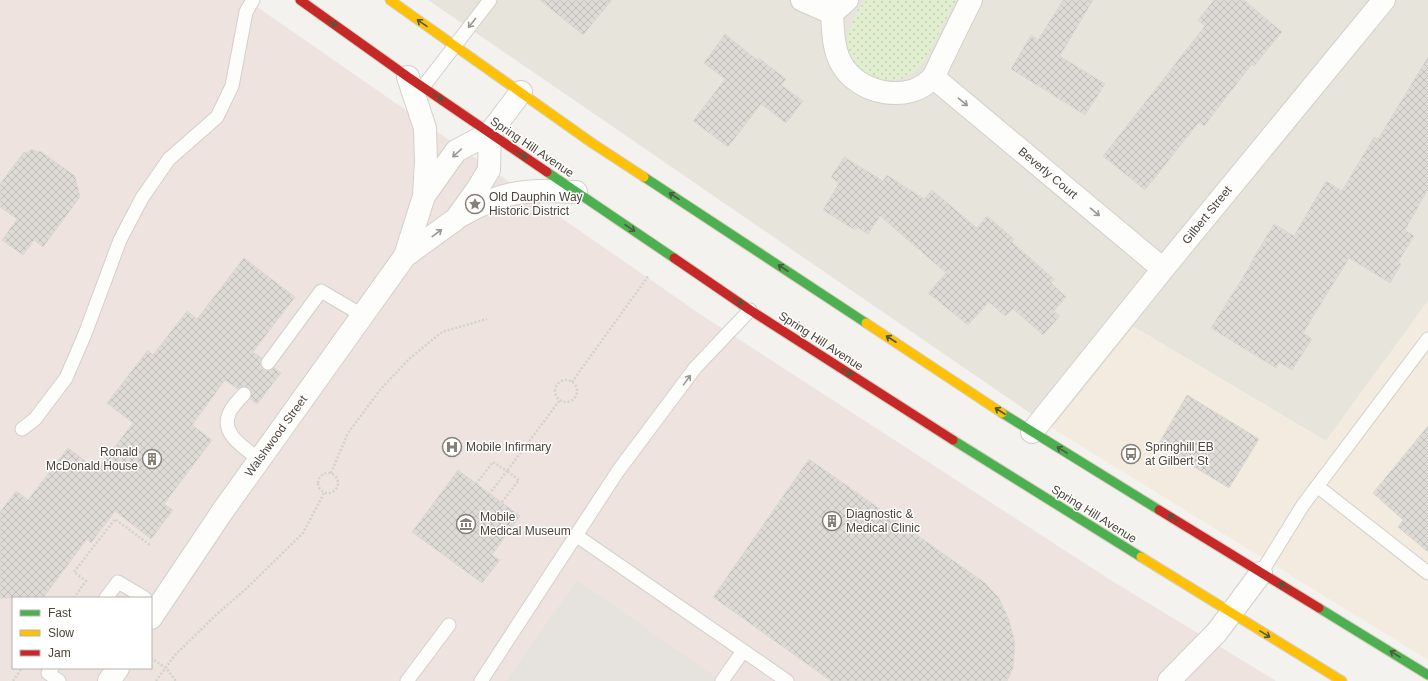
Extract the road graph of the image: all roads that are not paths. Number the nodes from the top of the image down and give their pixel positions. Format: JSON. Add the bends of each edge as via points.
{"nodes":[{"id":1,"x":253,"y":0,"type":"edge"},
{"id":2,"x":300,"y":0,"type":"edge"},
{"id":3,"x":390,"y":0,"type":"edge"},
{"id":4,"x":490,"y":0,"type":"edge"},
{"id":5,"x":802,"y":0,"type":"edge"},
{"id":6,"x":971,"y":0,"type":"edge"},
{"id":7,"x":1384,"y":0,"type":"edge"},
{"id":8,"x":839,"y":6,"type":"edge"},
{"id":9,"x":454,"y":45,"type":"junction"},
{"id":10,"x":933,"y":76,"type":"junction"},
{"id":11,"x":415,"y":82,"type":"junction"},
{"id":12,"x":521,"y":92,"type":"junction"},
{"id":13,"x":490,"y":133,"type":"junction"},
{"id":14,"x":576,"y":192,"type":"junction"},
{"id":15,"x":424,"y":196,"type":"junction"},
{"id":16,"x":456,"y":218,"type":"junction"},
{"id":17,"x":405,"y":256,"type":"junction"},
{"id":18,"x":1163,"y":269,"type":"junction"},
{"id":19,"x":750,"y":310,"type":"junction"},
{"id":20,"x":362,"y":315,"type":"junction"},
{"id":21,"x":1428,"y":339,"type":"edge"},
{"id":22,"x":268,"y":363,"type":"dead end"},
{"id":23,"x":244,"y":394,"type":"dead end"},
{"id":24,"x":22,"y":429,"type":"dead end"},
{"id":25,"x":1032,"y":432,"type":"junction"},
{"id":26,"x":259,"y":459,"type":"junction"},
{"id":27,"x":1317,"y":486,"type":"junction"},
{"id":28,"x":577,"y":536,"type":"junction"},
{"id":29,"x":1261,"y":573,"type":"junction"},
{"id":30,"x":1428,"y":573,"type":"edge"},
{"id":31,"x":107,"y":597,"type":"edge"},
{"id":32,"x":139,"y":597,"type":"edge"},
{"id":33,"x":152,"y":605,"type":"edge"},
{"id":34,"x":1232,"y":613,"type":"junction"},
{"id":35,"x":449,"y":625,"type":"dead end"},
{"id":36,"x":743,"y":651,"type":"junction"},
{"id":37,"x":51,"y":669,"type":"edge"},
{"id":38,"x":117,"y":669,"type":"edge"},
{"id":39,"x":1427,"y":671,"type":"edge"},
{"id":40,"x":59,"y":681,"type":"edge"},
{"id":41,"x":109,"y":681,"type":"edge"},
{"id":42,"x":407,"y":681,"type":"edge"},
{"id":43,"x":481,"y":681,"type":"edge"},
{"id":44,"x":722,"y":681,"type":"edge"},
{"id":45,"x":787,"y":681,"type":"edge"},
{"id":46,"x":1169,"y":681,"type":"edge"},
{"id":47,"x":1342,"y":681,"type":"edge"}],
"edges":[{"from":1,"to":24,"type":"lane","via":[[246,12],[232,86],[218,117],[169,159],[142,198],[120,240],[66,378],[35,419]]},
{"from":2,"to":11,"type":"main road","name":"Spring Hill Avenue","one_way":true},
{"from":9,"to":3,"type":"main road","one_way":true},
{"from":4,"to":9,"type":"lane","one_way":true},
{"from":5,"to":8,"type":"street"},
{"from":6,"to":10,"type":"street"},
{"from":7,"to":18,"type":"street","name":"Gilbert Street"},
{"from":8,"to":10,"type":"street","via":[[835,47],[842,64],[854,78],[878,92],[898,94],[918,89]]},
{"from":9,"to":11,"type":"lane"},
{"from":9,"to":12,"type":"main road"},
{"from":10,"to":18,"type":"street","name":"Beverly Court","one_way":true},
{"from":11,"to":13,"type":"main road","name":"Spring Hill Avenue","one_way":true},
{"from":11,"to":15,"type":"street","name":"Walshwood Street","via":[[425,128]]},
{"from":12,"to":13,"type":"street","name":"Walshwood Street"},
{"from":25,"to":12,"type":"main road","one_way":true,"via":[[592,142]]},
{"from":13,"to":14,"type":"main road","name":"Spring Hill Avenue","one_way":true},
{"from":13,"to":15,"type":"street","name":"Walshwood Street","one_way":true,"via":[[456,151]]},
{"from":13,"to":16,"type":"street","name":"Walshwood Street","via":[[489,170]]},
{"from":14,"to":16,"type":"street","name":"Walshwood Street","via":[[508,194]]},
{"from":14,"to":19,"type":"main road","name":"Spring Hill Avenue","one_way":true},
{"from":15,"to":17,"type":"street","name":"Walshwood Street"},
{"from":17,"to":16,"type":"street","name":"Walshwood Street","one_way":true},
{"from":17,"to":20,"type":"street","name":"Walshwood Street"},
{"from":18,"to":25,"type":"street","name":"Gilbert Street"},
{"from":28,"to":19,"type":"lane","one_way":true,"via":[[618,471],[695,368]]},
{"from":19,"to":34,"type":"main road","name":"Spring Hill Avenue","one_way":true,"via":[[992,465]]},
{"from":20,"to":22,"type":"lane","via":[[321,291]]},
{"from":20,"to":26,"type":"street","name":"Walshwood Street"},
{"from":21,"to":27,"type":"lane"},
{"from":23,"to":26,"type":"lane","via":[[228,414],[228,426],[234,440]]},
{"from":29,"to":25,"type":"main road","one_way":true},
{"from":26,"to":33,"type":"street","name":"Walshwood Street"},
{"from":27,"to":29,"type":"lane"},
{"from":27,"to":30,"type":"lane"},
{"from":28,"to":36,"type":"lane"},
{"from":28,"to":43,"type":"lane"},
{"from":29,"to":34,"type":"street"},
{"from":39,"to":29,"type":"main road","one_way":true},
{"from":31,"to":32,"type":"lane","via":[[118,582]]},
{"from":34,"to":46,"type":"street"},
{"from":34,"to":47,"type":"main road","name":"Spring Hill Avenue","one_way":true},
{"from":35,"to":42,"type":"lane"},
{"from":36,"to":44,"type":"lane"},
{"from":36,"to":45,"type":"lane"},
{"from":37,"to":40,"type":"lane","via":[[48,673]]},
{"from":38,"to":41,"type":"street"}]}
